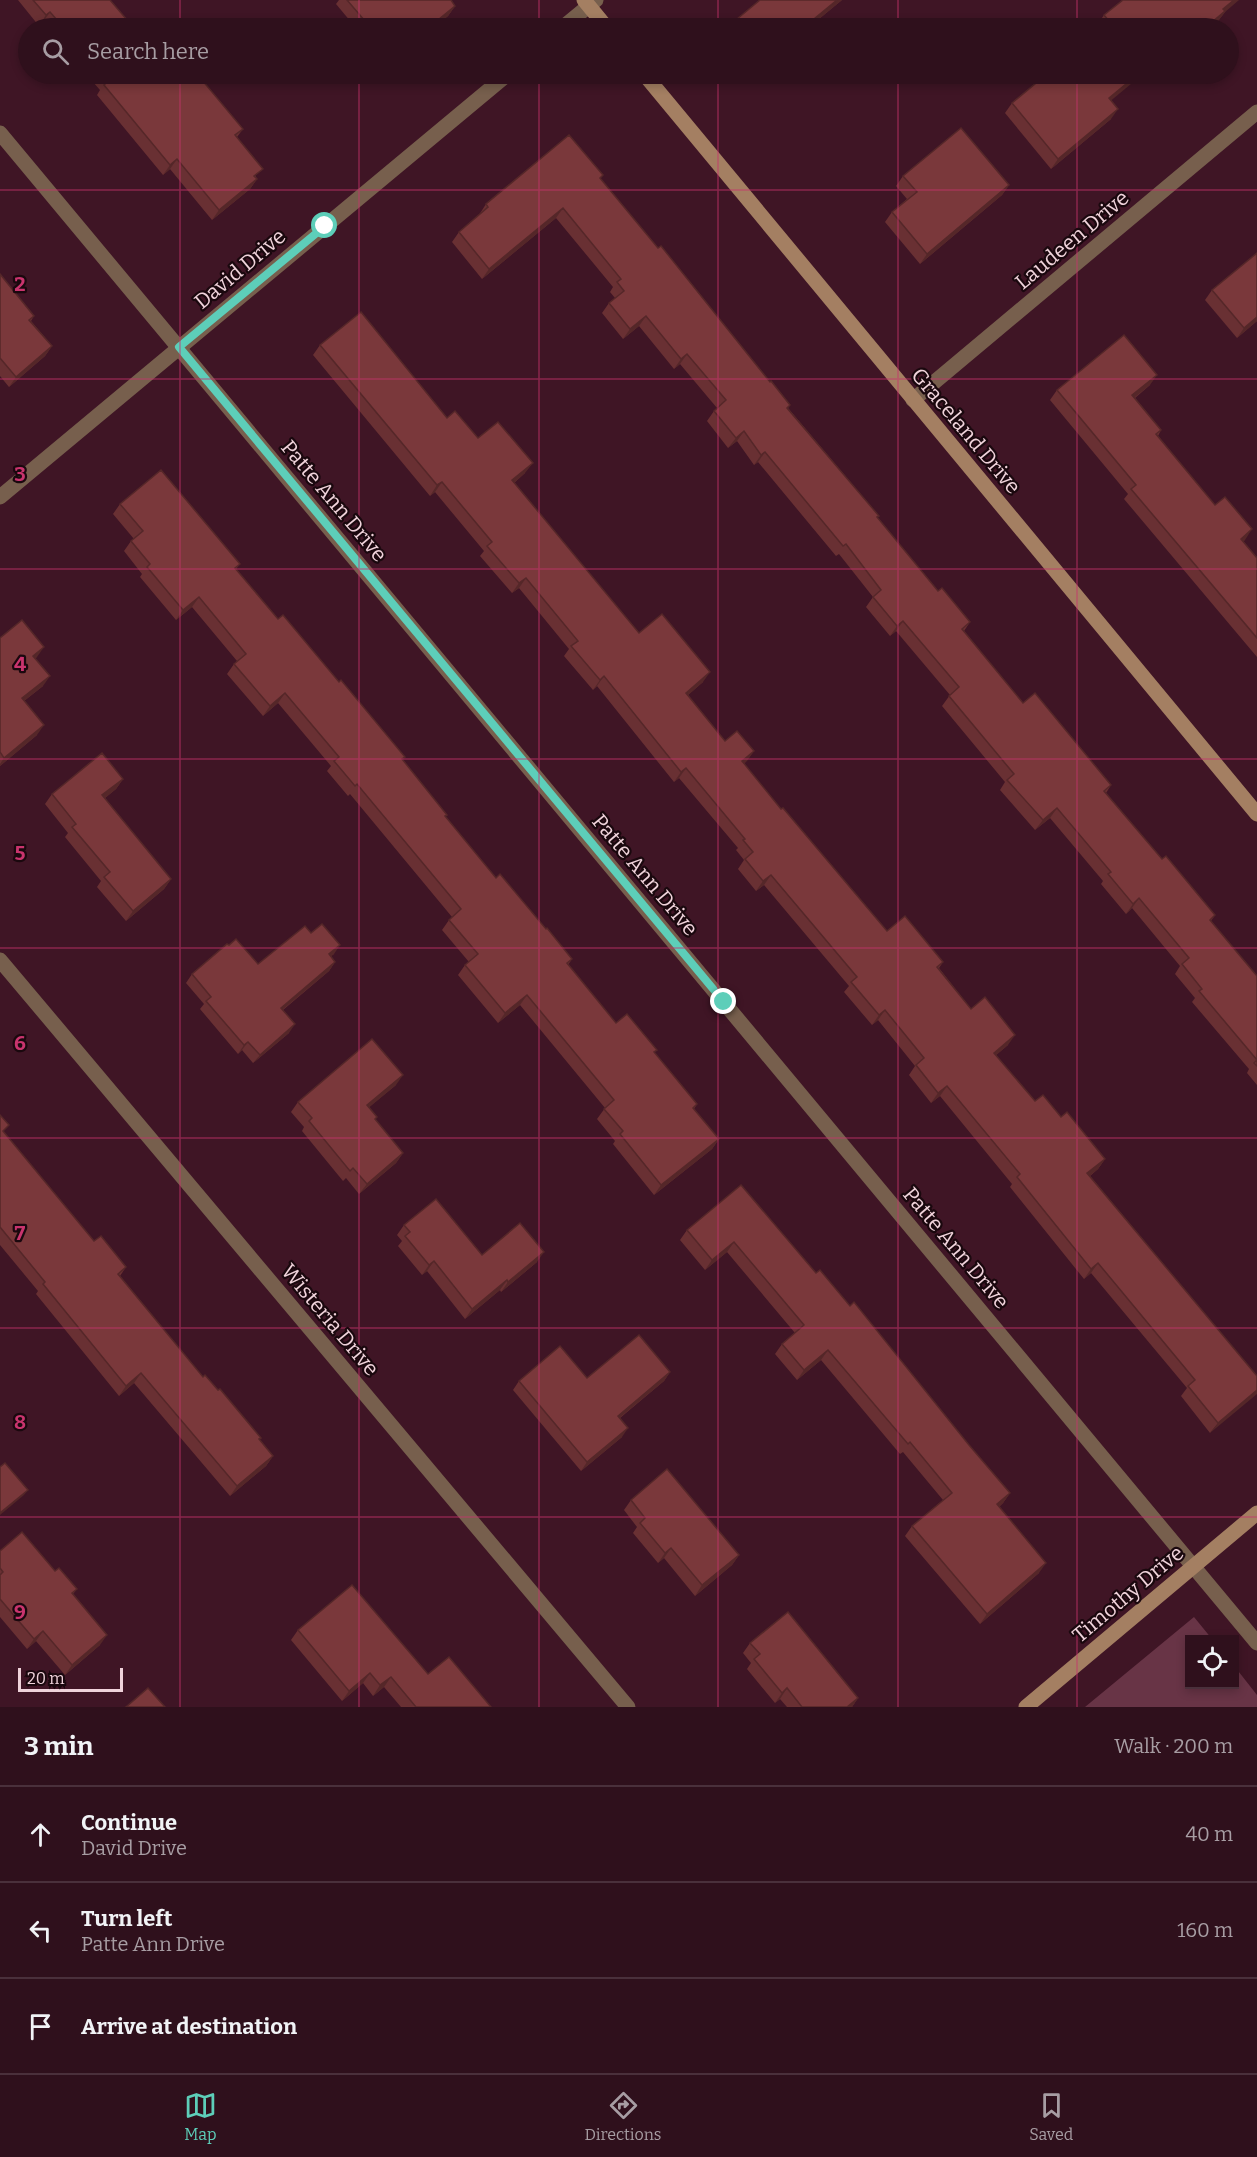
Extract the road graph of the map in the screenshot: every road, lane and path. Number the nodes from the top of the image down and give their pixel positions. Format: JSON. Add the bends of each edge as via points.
{"nodes":[{"id":1,"x":590,"y":2,"type":"edge"},
{"id":2,"x":573,"y":18,"type":"edge"},
{"id":3,"x":600,"y":18,"type":"edge"},
{"id":4,"x":496,"y":84,"type":"edge"},
{"id":5,"x":652,"y":84,"type":"edge"},
{"id":6,"x":1257,"y":112,"type":"edge"},
{"id":7,"x":0,"y":133,"type":"edge"},
{"id":8,"x":179,"y":347,"type":"junction"},
{"id":9,"x":913,"y":400,"type":"junction"},
{"id":10,"x":0,"y":497,"type":"edge"},
{"id":11,"x":1252,"y":797,"type":"edge"},
{"id":12,"x":1257,"y":814,"type":"edge"},
{"id":13,"x":0,"y":960,"type":"edge"},
{"id":14,"x":1257,"y":1513,"type":"edge"},
{"id":15,"x":1193,"y":1567,"type":"junction"},
{"id":16,"x":1257,"y":1643,"type":"edge"},
{"id":17,"x":627,"y":1707,"type":"edge"},
{"id":18,"x":1026,"y":1707,"type":"edge"}],
"edges":[{"from":1,"to":2,"type":"street"},
{"from":1,"to":3,"type":"street"},
{"from":4,"to":8,"type":"street","name":"David Drive"},
{"from":5,"to":9,"type":"street","name":"Graceland Drive"},
{"from":6,"to":9,"type":"street","name":"Laudeen Drive"},
{"from":7,"to":8,"type":"street","name":"Patte Ann Drive"},
{"from":8,"to":10,"type":"street","name":"David Drive"},
{"from":8,"to":15,"type":"street","name":"Patte Ann Drive"},
{"from":9,"to":11,"type":"street","name":"Graceland Drive"},
{"from":11,"to":12,"type":"street","name":"Graceland Drive"},
{"from":13,"to":17,"type":"street","name":"Wisteria Drive"},
{"from":14,"to":15,"type":"street","name":"Timothy Drive"},
{"from":15,"to":16,"type":"street","name":"Patte Ann Drive"},
{"from":15,"to":18,"type":"street","name":"Timothy Drive"}]}
